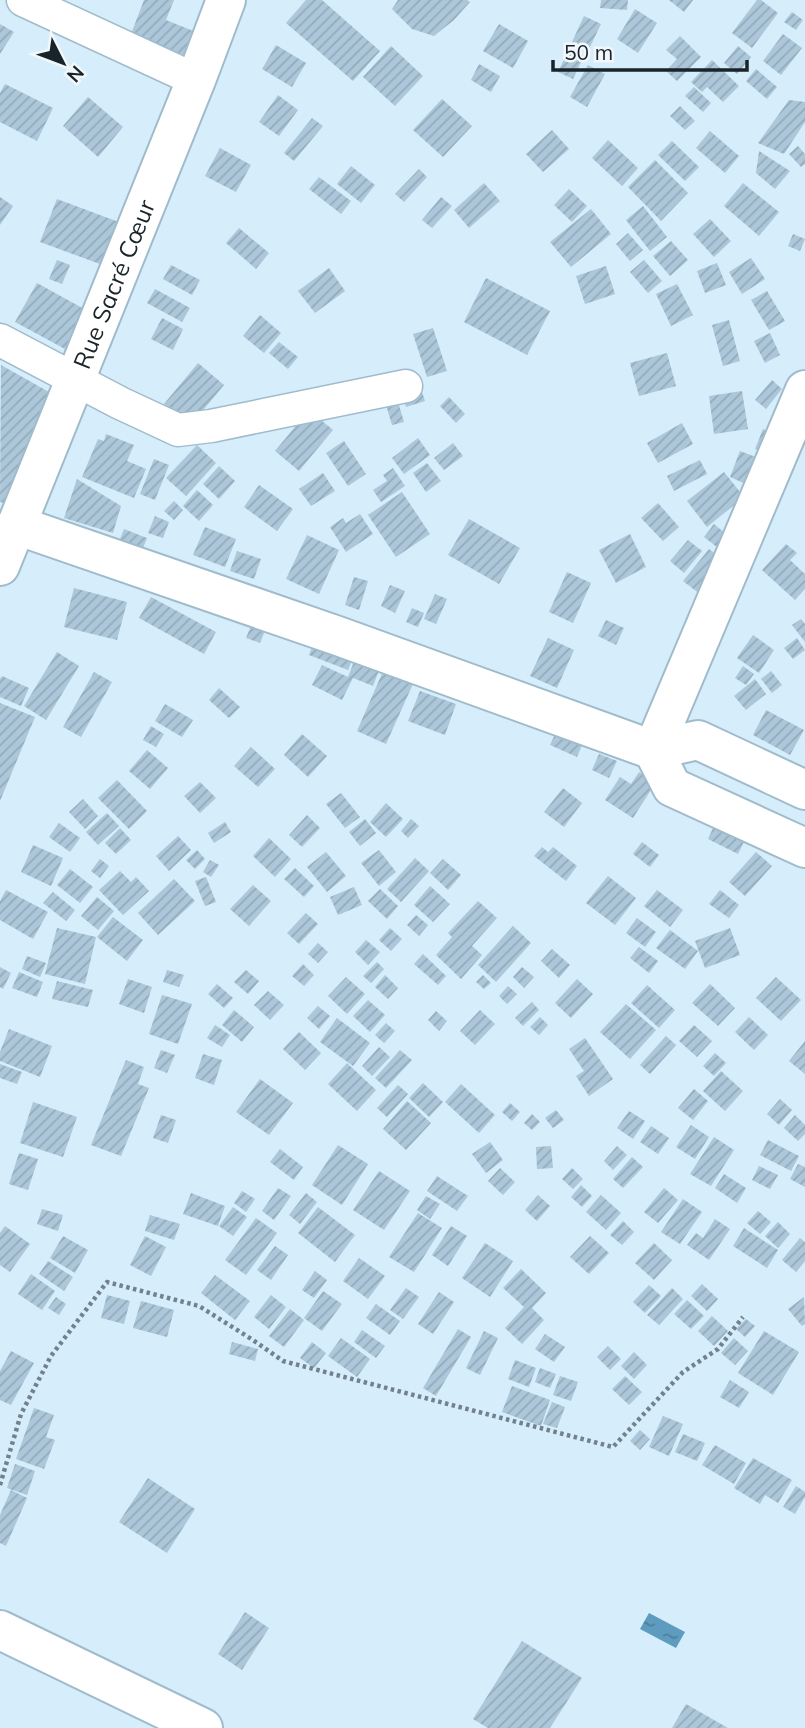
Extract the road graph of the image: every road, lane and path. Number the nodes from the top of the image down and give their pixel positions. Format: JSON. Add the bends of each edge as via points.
{"nodes":[{"id":1,"x":23,"y":0,"type":"edge"},
{"id":2,"x":226,"y":0,"type":"edge"},
{"id":3,"x":197,"y":80,"type":"junction"},
{"id":4,"x":0,"y":340,"type":"edge"},
{"id":5,"x":75,"y":379,"type":"junction"},
{"id":6,"x":406,"y":386,"type":"dead end"},
{"id":7,"x":805,"y":390,"type":"edge"},
{"id":8,"x":8,"y":523,"type":"edge"},
{"id":9,"x":0,"y":566,"type":"edge"},
{"id":10,"x":653,"y":750,"type":"junction"},
{"id":11,"x":805,"y":790,"type":"edge"},
{"id":12,"x":805,"y":848,"type":"edge"},
{"id":13,"x":743,"y":1317,"type":"dead end"},
{"id":14,"x":0,"y":1485,"type":"edge"},
{"id":15,"x":0,"y":1630,"type":"edge"},
{"id":16,"x":203,"y":1728,"type":"edge"}],
"edges":[{"from":1,"to":3,"type":"street"},
{"from":2,"to":3,"type":"street","name":"Rue Sacré Cœur"},
{"from":3,"to":5,"type":"street","name":"Rue Sacré Cœur"},
{"from":4,"to":5,"type":"street"},
{"from":5,"to":6,"type":"street","via":[[178,430]]},
{"from":5,"to":8,"type":"street","name":"Rue Sacré Cœur"},
{"from":7,"to":10,"type":"street"},
{"from":8,"to":9,"type":"street","name":"Rue Sacré Cœur"},
{"from":8,"to":10,"type":"street"},
{"from":10,"to":11,"type":"street","via":[[698,740]]},
{"from":10,"to":12,"type":"street","via":[[672,787]]},
{"from":13,"to":14,"type":"path","via":[[718,1349],[683,1373],[613,1447],[283,1361],[199,1306],[107,1282],[51,1356],[21,1414]]},
{"from":15,"to":16,"type":"street"}]}
